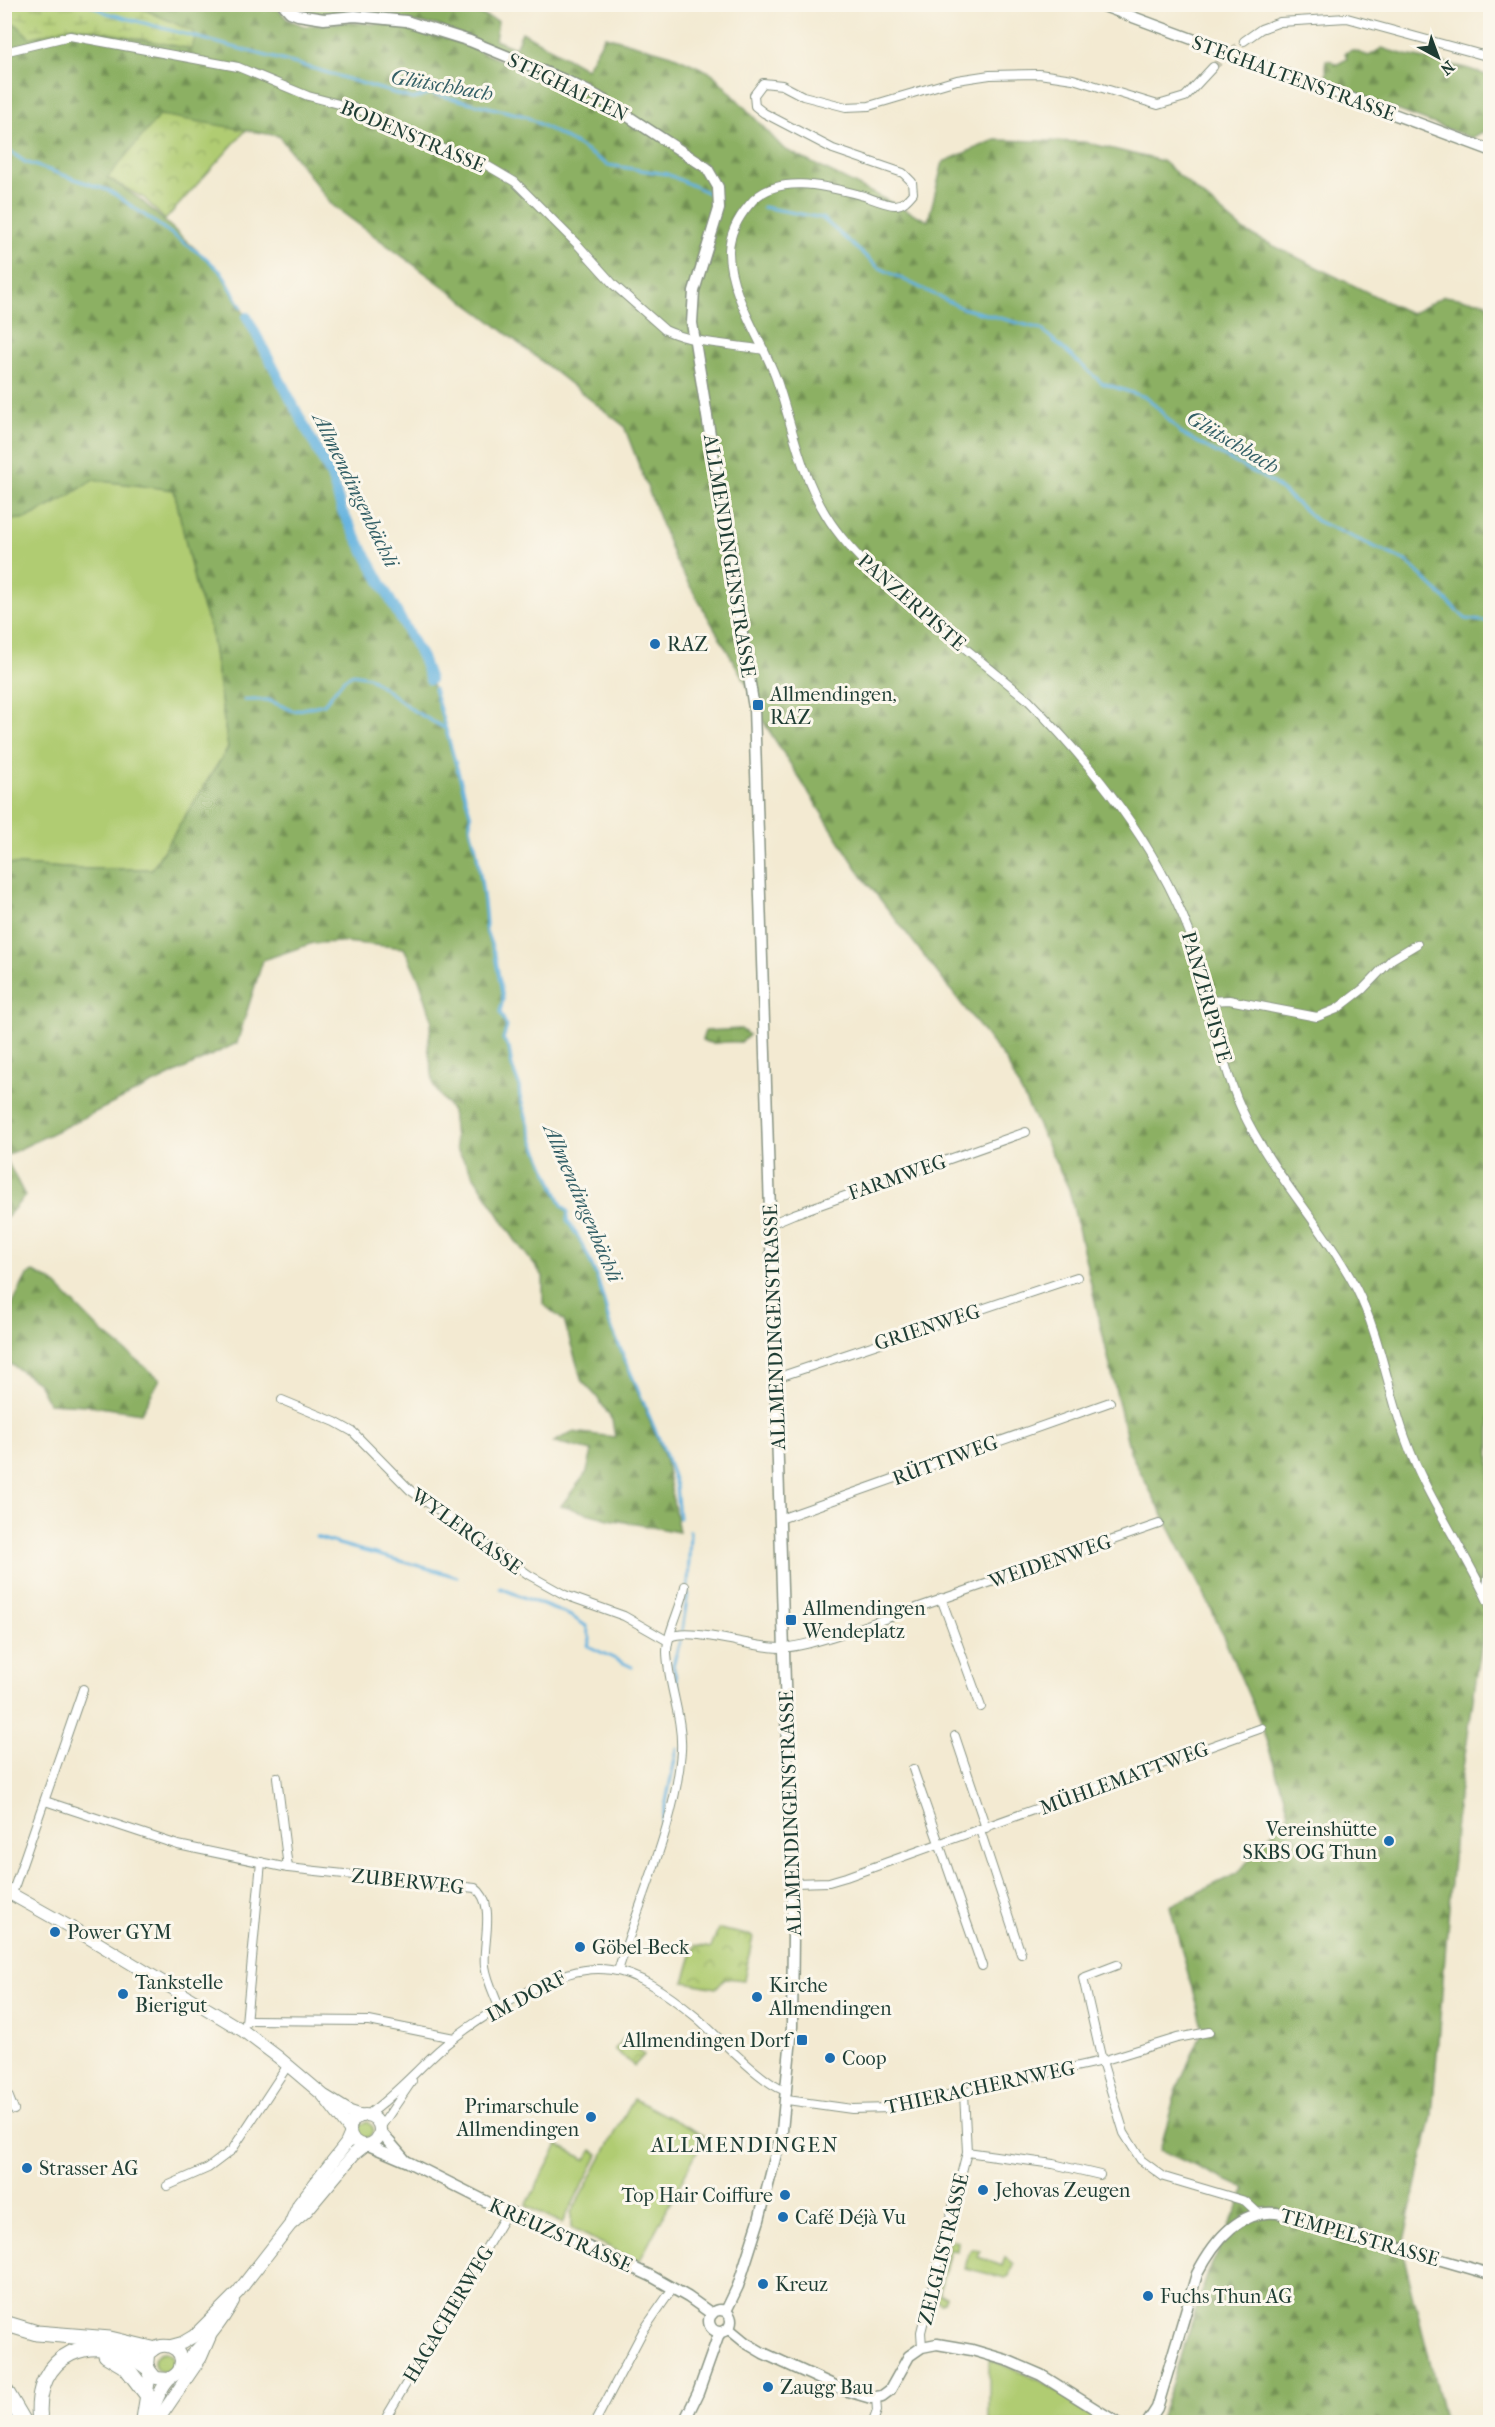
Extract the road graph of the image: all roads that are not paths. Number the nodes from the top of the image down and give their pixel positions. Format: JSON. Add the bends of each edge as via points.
{"nodes":[{"id":1,"x":283,"y":4,"type":"edge"},
{"id":2,"x":1098,"y":4,"type":"edge"},
{"id":3,"x":1244,"y":41,"type":"tunnel mouth"},
{"id":4,"x":4,"y":52,"type":"edge"},
{"id":5,"x":1491,"y":57,"type":"edge"},
{"id":6,"x":1213,"y":67,"type":"tunnel mouth"},
{"id":7,"x":1491,"y":150,"type":"edge"},
{"id":8,"x":694,"y":338,"type":"junction"},
{"id":9,"x":764,"y":350,"type":"junction"},
{"id":10,"x":1417,"y":944,"type":"dead end"},
{"id":11,"x":1209,"y":1000,"type":"junction"},
{"id":12,"x":1026,"y":1132,"type":"dead end"},
{"id":13,"x":770,"y":1224,"type":"junction"},
{"id":14,"x":1077,"y":1277,"type":"dead end"},
{"id":15,"x":776,"y":1378,"type":"junction"},
{"id":16,"x":282,"y":1400,"type":"dead end"},
{"id":17,"x":1110,"y":1402,"type":"dead end"},
{"id":18,"x":780,"y":1519,"type":"junction"},
{"id":19,"x":1160,"y":1524,"type":"dead end"},
{"id":20,"x":1491,"y":1563,"type":"edge"},
{"id":21,"x":685,"y":1586,"type":"dead end"},
{"id":22,"x":1486,"y":1595,"type":"junction"},
{"id":23,"x":941,"y":1598,"type":"junction"},
{"id":24,"x":1491,"y":1606,"type":"edge"},
{"id":25,"x":669,"y":1639,"type":"junction"},
{"id":26,"x":786,"y":1647,"type":"junction"},
{"id":27,"x":83,"y":1689,"type":"dead end"},
{"id":28,"x":981,"y":1707,"type":"dead end"},
{"id":29,"x":1262,"y":1728,"type":"dead end"},
{"id":30,"x":955,"y":1737,"type":"dead end"},
{"id":31,"x":913,"y":1769,"type":"dead end"},
{"id":32,"x":277,"y":1778,"type":"dead end"},
{"id":33,"x":45,"y":1801,"type":"junction"},
{"id":34,"x":983,"y":1829,"type":"junction"},
{"id":35,"x":940,"y":1843,"type":"junction"},
{"id":36,"x":261,"y":1862,"type":"junction"},
{"id":37,"x":288,"y":1868,"type":"junction"},
{"id":38,"x":793,"y":1883,"type":"junction"},
{"id":39,"x":7,"y":1895,"type":"edge"},
{"id":40,"x":1021,"y":1954,"type":"dead end"},
{"id":41,"x":1117,"y":1965,"type":"dead end"},
{"id":42,"x":982,"y":1966,"type":"dead end"},
{"id":43,"x":618,"y":1971,"type":"junction"},
{"id":44,"x":499,"y":2007,"type":"junction"},
{"id":45,"x":245,"y":2025,"type":"junction"},
{"id":46,"x":1209,"y":2032,"type":"dead end"},
{"id":47,"x":454,"y":2038,"type":"junction"},
{"id":48,"x":1102,"y":2061,"type":"junction"},
{"id":49,"x":288,"y":2066,"type":"junction"},
{"id":50,"x":421,"y":2069,"type":"junction"},
{"id":51,"x":4,"y":2085,"type":"edge"},
{"id":52,"x":964,"y":2093,"type":"junction"},
{"id":53,"x":322,"y":2096,"type":"junction"},
{"id":54,"x":787,"y":2096,"type":"junction"},
{"id":55,"x":14,"y":2110,"type":"dead end"},
{"id":56,"x":364,"y":2115,"type":"junction"},
{"id":57,"x":380,"y":2129,"type":"junction"},
{"id":58,"x":350,"y":2132,"type":"junction"},
{"id":59,"x":366,"y":2146,"type":"junction"},
{"id":60,"x":967,"y":2152,"type":"junction"},
{"id":61,"x":408,"y":2162,"type":"junction"},
{"id":62,"x":1100,"y":2175,"type":"dead end"},
{"id":63,"x":167,"y":2186,"type":"dead end"},
{"id":64,"x":508,"y":2211,"type":"junction"},
{"id":65,"x":1258,"y":2213,"type":"junction"},
{"id":66,"x":290,"y":2225,"type":"junction"},
{"id":67,"x":1491,"y":2274,"type":"edge"},
{"id":68,"x":673,"y":2288,"type":"junction"},
{"id":69,"x":238,"y":2292,"type":"junction"},
{"id":70,"x":726,"y":2311,"type":"junction"},
{"id":71,"x":712,"y":2314,"type":"junction"},
{"id":72,"x":4,"y":2323,"type":"edge"},
{"id":73,"x":724,"y":2331,"type":"junction"},
{"id":74,"x":210,"y":2336,"type":"junction"},
{"id":75,"x":171,"y":2346,"type":"junction"},
{"id":76,"x":922,"y":2347,"type":"junction"},
{"id":77,"x":152,"y":2349,"type":"junction"},
{"id":78,"x":76,"y":2352,"type":"junction"},
{"id":79,"x":181,"y":2365,"type":"junction"},
{"id":80,"x":149,"y":2370,"type":"junction"},
{"id":81,"x":169,"y":2379,"type":"junction"},
{"id":82,"x":4,"y":2388,"type":"edge"},
{"id":83,"x":148,"y":2396,"type":"junction"},
{"id":84,"x":876,"y":2397,"type":"junction"},
{"id":85,"x":387,"y":2416,"type":"dead end"},
{"id":86,"x":24,"y":2422,"type":"edge"},
{"id":87,"x":39,"y":2422,"type":"edge"},
{"id":88,"x":142,"y":2422,"type":"edge"},
{"id":89,"x":147,"y":2422,"type":"edge"},
{"id":90,"x":154,"y":2422,"type":"edge"},
{"id":91,"x":595,"y":2422,"type":"edge"},
{"id":92,"x":684,"y":2422,"type":"edge"},
{"id":93,"x":873,"y":2422,"type":"edge"},
{"id":94,"x":1116,"y":2422,"type":"edge"},
{"id":95,"x":1148,"y":2422,"type":"edge"}],
"edges":[{"from":1,"to":8,"type":"street","name":"STEGHALTEN","via":[[298,15],[406,21],[470,41],[597,96],[707,168],[718,187],[718,209],[694,291]]},
{"from":2,"to":7,"type":"street","name":"STEGHALTENSTRASSE"},
{"from":3,"to":5,"type":"street","via":[[1280,22],[1347,18]]},
{"from":4,"to":8,"type":"street","name":"BODENSTRASSE","via":[[70,36],[238,67],[308,96],[358,109],[440,148],[476,159],[515,183],[655,323],[674,334]]},
{"from":6,"to":9,"type":"street","name":"PANZERPISTE","via":[[1185,97],[1158,105],[1039,74],[957,80],[869,106],[846,107],[803,96],[782,85],[763,83],[754,94],[755,106],[764,113],[833,149],[903,173],[912,182],[913,193],[906,202],[895,206],[834,188],[787,185],[751,202],[735,224],[729,250],[733,276]]},
{"from":8,"to":9,"type":"street","name":"BODENSTRASSE"},
{"from":8,"to":13,"type":"street","name":"ALLMENDINGENSTRASSE","via":[[754,696]]},
{"from":9,"to":11,"type":"street","name":"PANZERPISTE","via":[[808,479],[827,517],[882,580],[1028,700],[1114,800],[1145,842],[1177,902]]},
{"from":10,"to":11,"type":"street","via":[[1392,959],[1364,989],[1337,1009],[1317,1017],[1229,1000]]},
{"from":11,"to":22,"type":"street","name":"PANZERPISTE","via":[[1241,1107],[1266,1153],[1334,1248],[1358,1292],[1405,1439]]},
{"from":12,"to":13,"type":"street","name":"FARMWEG"},
{"from":13,"to":15,"type":"street","name":"ALLMENDINGENSTRASSE"},
{"from":14,"to":15,"type":"street","name":"GRIENWEG"},
{"from":15,"to":18,"type":"street","name":"ALLMENDINGENSTRASSE"},
{"from":16,"to":25,"type":"street","name":"WYLERGASSE","via":[[345,1426],[410,1490],[529,1575]]},
{"from":17,"to":18,"type":"street","name":"RÜTTIWEG"},
{"from":18,"to":26,"type":"street","name":"ALLMENDINGENSTRASSE"},
{"from":19,"to":23,"type":"street","name":"WEIDENWEG"},
{"from":20,"to":22,"type":"street"},
{"from":21,"to":25,"type":"street"},
{"from":22,"to":24,"type":"street","name":"PANZERPISTE"},
{"from":23,"to":26,"type":"street","name":"WEIDENWEG","via":[[836,1635]]},
{"from":23,"to":28,"type":"street"},
{"from":25,"to":26,"type":"street","via":[[678,1634]]},
{"from":25,"to":43,"type":"street","via":[[667,1654],[681,1752],[664,1834]]},
{"from":26,"to":38,"type":"street","name":"ALLMENDINGENSTRASSE"},
{"from":27,"to":33,"type":"street"},
{"from":29,"to":34,"type":"street","name":"MÜHLEMATTWEG"},
{"from":30,"to":34,"type":"street"},
{"from":31,"to":35,"type":"street"},
{"from":32,"to":37,"type":"street"},
{"from":33,"to":36,"type":"street","name":"ZUBERWEG","via":[[178,1845]]},
{"from":33,"to":39,"type":"street"},
{"from":34,"to":35,"type":"street","name":"MÜHLEMATTWEG"},
{"from":34,"to":40,"type":"street"},
{"from":35,"to":38,"type":"street","name":"MÜHLEMATTWEG","via":[[837,1880]]},
{"from":35,"to":42,"type":"street"},
{"from":36,"to":37,"type":"street","name":"ZUBERWEG"},
{"from":36,"to":45,"type":"street"},
{"from":37,"to":44,"type":"street","name":"ZUBERWEG","via":[[478,1890],[486,1908],[485,1965]]},
{"from":38,"to":54,"type":"street","name":"ALLMENDINGENSTRASSE","via":[[793,2002]]},
{"from":39,"to":45,"type":"main road"},
{"from":41,"to":48,"type":"street","name":"THIERACHERNWEG","via":[[1083,1978]]},
{"from":43,"to":44,"type":"street","name":"IM DORF","via":[[570,1971]]},
{"from":43,"to":54,"type":"street","name":"IM DORF","via":[[669,1995]]},
{"from":44,"to":47,"type":"street","name":"IM DORF"},
{"from":45,"to":47,"type":"street","via":[[369,2021]]},
{"from":45,"to":49,"type":"main road"},
{"from":46,"to":48,"type":"street"},
{"from":47,"to":50,"type":"street","name":"IM DORF"},
{"from":48,"to":52,"type":"street","name":"THIERACHERNWEG"},
{"from":48,"to":65,"type":"street","name":"THIERACHERNWEG","via":[[1124,2133],[1141,2160],[1164,2177],[1245,2201]]},
{"from":49,"to":53,"type":"main road"},
{"from":49,"to":63,"type":"street","via":[[232,2150],[208,2168]]},
{"from":50,"to":56,"type":"street","name":"IM DORF"},
{"from":50,"to":57,"type":"street","name":"IM DORF"},
{"from":51,"to":55,"type":"street"},
{"from":52,"to":54,"type":"street","name":"THIERACHERNWEG","via":[[875,2110]]},
{"from":52,"to":60,"type":"street","name":"ZELGLISTRASSE"},
{"from":53,"to":56,"type":"main road","via":[[350,2112]]},
{"from":53,"to":58,"type":"main road"},
{"from":54,"to":70,"type":"street","name":"ALLMENDINGENSTRASSE","via":[[771,2181],[738,2286]]},
{"from":56,"to":57,"type":"main road","via":[[376,2119]]},
{"from":56,"to":58,"type":"main road","via":[[353,2121]]},
{"from":57,"to":59,"type":"main road","via":[[375,2142]]},
{"from":57,"to":61,"type":"street","name":"KREUZSTRASSE"},
{"from":58,"to":59,"type":"main road","via":[[354,2141]]},
{"from":58,"to":66,"type":"main road","via":[[346,2144],[299,2204]]},
{"from":59,"to":61,"type":"street","name":"KREUZSTRASSE"},
{"from":59,"to":66,"type":"main road","via":[[354,2154]]},
{"from":60,"to":62,"type":"street","name":"ZELGLISTRASSE"},
{"from":60,"to":76,"type":"street","name":"ZELGLISTRASSE","via":[[921,2332]]},
{"from":61,"to":64,"type":"street","name":"KREUZSTRASSE"},
{"from":64,"to":68,"type":"street","name":"KREUZSTRASSE"},
{"from":64,"to":85,"type":"street","name":"HAGACHERWEG"},
{"from":65,"to":67,"type":"street","name":"TEMPELSTRASSE","via":[[1282,2214]]},
{"from":65,"to":95,"type":"street","name":"TEMPELSTRASSE","via":[[1232,2227],[1204,2260],[1157,2408]]},
{"from":66,"to":69,"type":"main road"},
{"from":68,"to":71,"type":"street","name":"KREUZSTRASSE"},
{"from":68,"to":91,"type":"street","via":[[643,2331]]},
{"from":69,"to":74,"type":"main road"},
{"from":69,"to":75,"type":"main road","via":[[194,2337]]},
{"from":70,"to":71,"type":"street","via":[[718,2309]]},
{"from":70,"to":73,"type":"street","via":[[730,2320]]},
{"from":71,"to":73,"type":"street","via":[[710,2324]]},
{"from":72,"to":77,"type":"highway","via":[[37,2333],[110,2339]]},
{"from":73,"to":84,"type":"street","via":[[844,2390]]},
{"from":73,"to":92,"type":"street"},
{"from":74,"to":79,"type":"main road"},
{"from":74,"to":90,"type":"main road","via":[[201,2357]]},
{"from":75,"to":77,"type":"main road"},
{"from":75,"to":79,"type":"main road","via":[[180,2356]]},
{"from":76,"to":84,"type":"street","via":[[909,2356],[890,2390]]},
{"from":76,"to":94,"type":"street","via":[[954,2346],[1017,2364],[1052,2381]]},
{"from":77,"to":80,"type":"main road","via":[[147,2358]]},
{"from":78,"to":80,"type":"highway","via":[[106,2348],[126,2354]]},
{"from":78,"to":83,"type":"highway","via":[[116,2359]]},
{"from":78,"to":87,"type":"highway","via":[[61,2359],[49,2372],[40,2398]]},
{"from":79,"to":81,"type":"main road"},
{"from":80,"to":81,"type":"main road","via":[[158,2379]]},
{"from":80,"to":83,"type":"main road"},
{"from":81,"to":89,"type":"main road"},
{"from":82,"to":86,"type":"highway"},
{"from":83,"to":88,"type":"main road"},
{"from":84,"to":93,"type":"street"}]}
